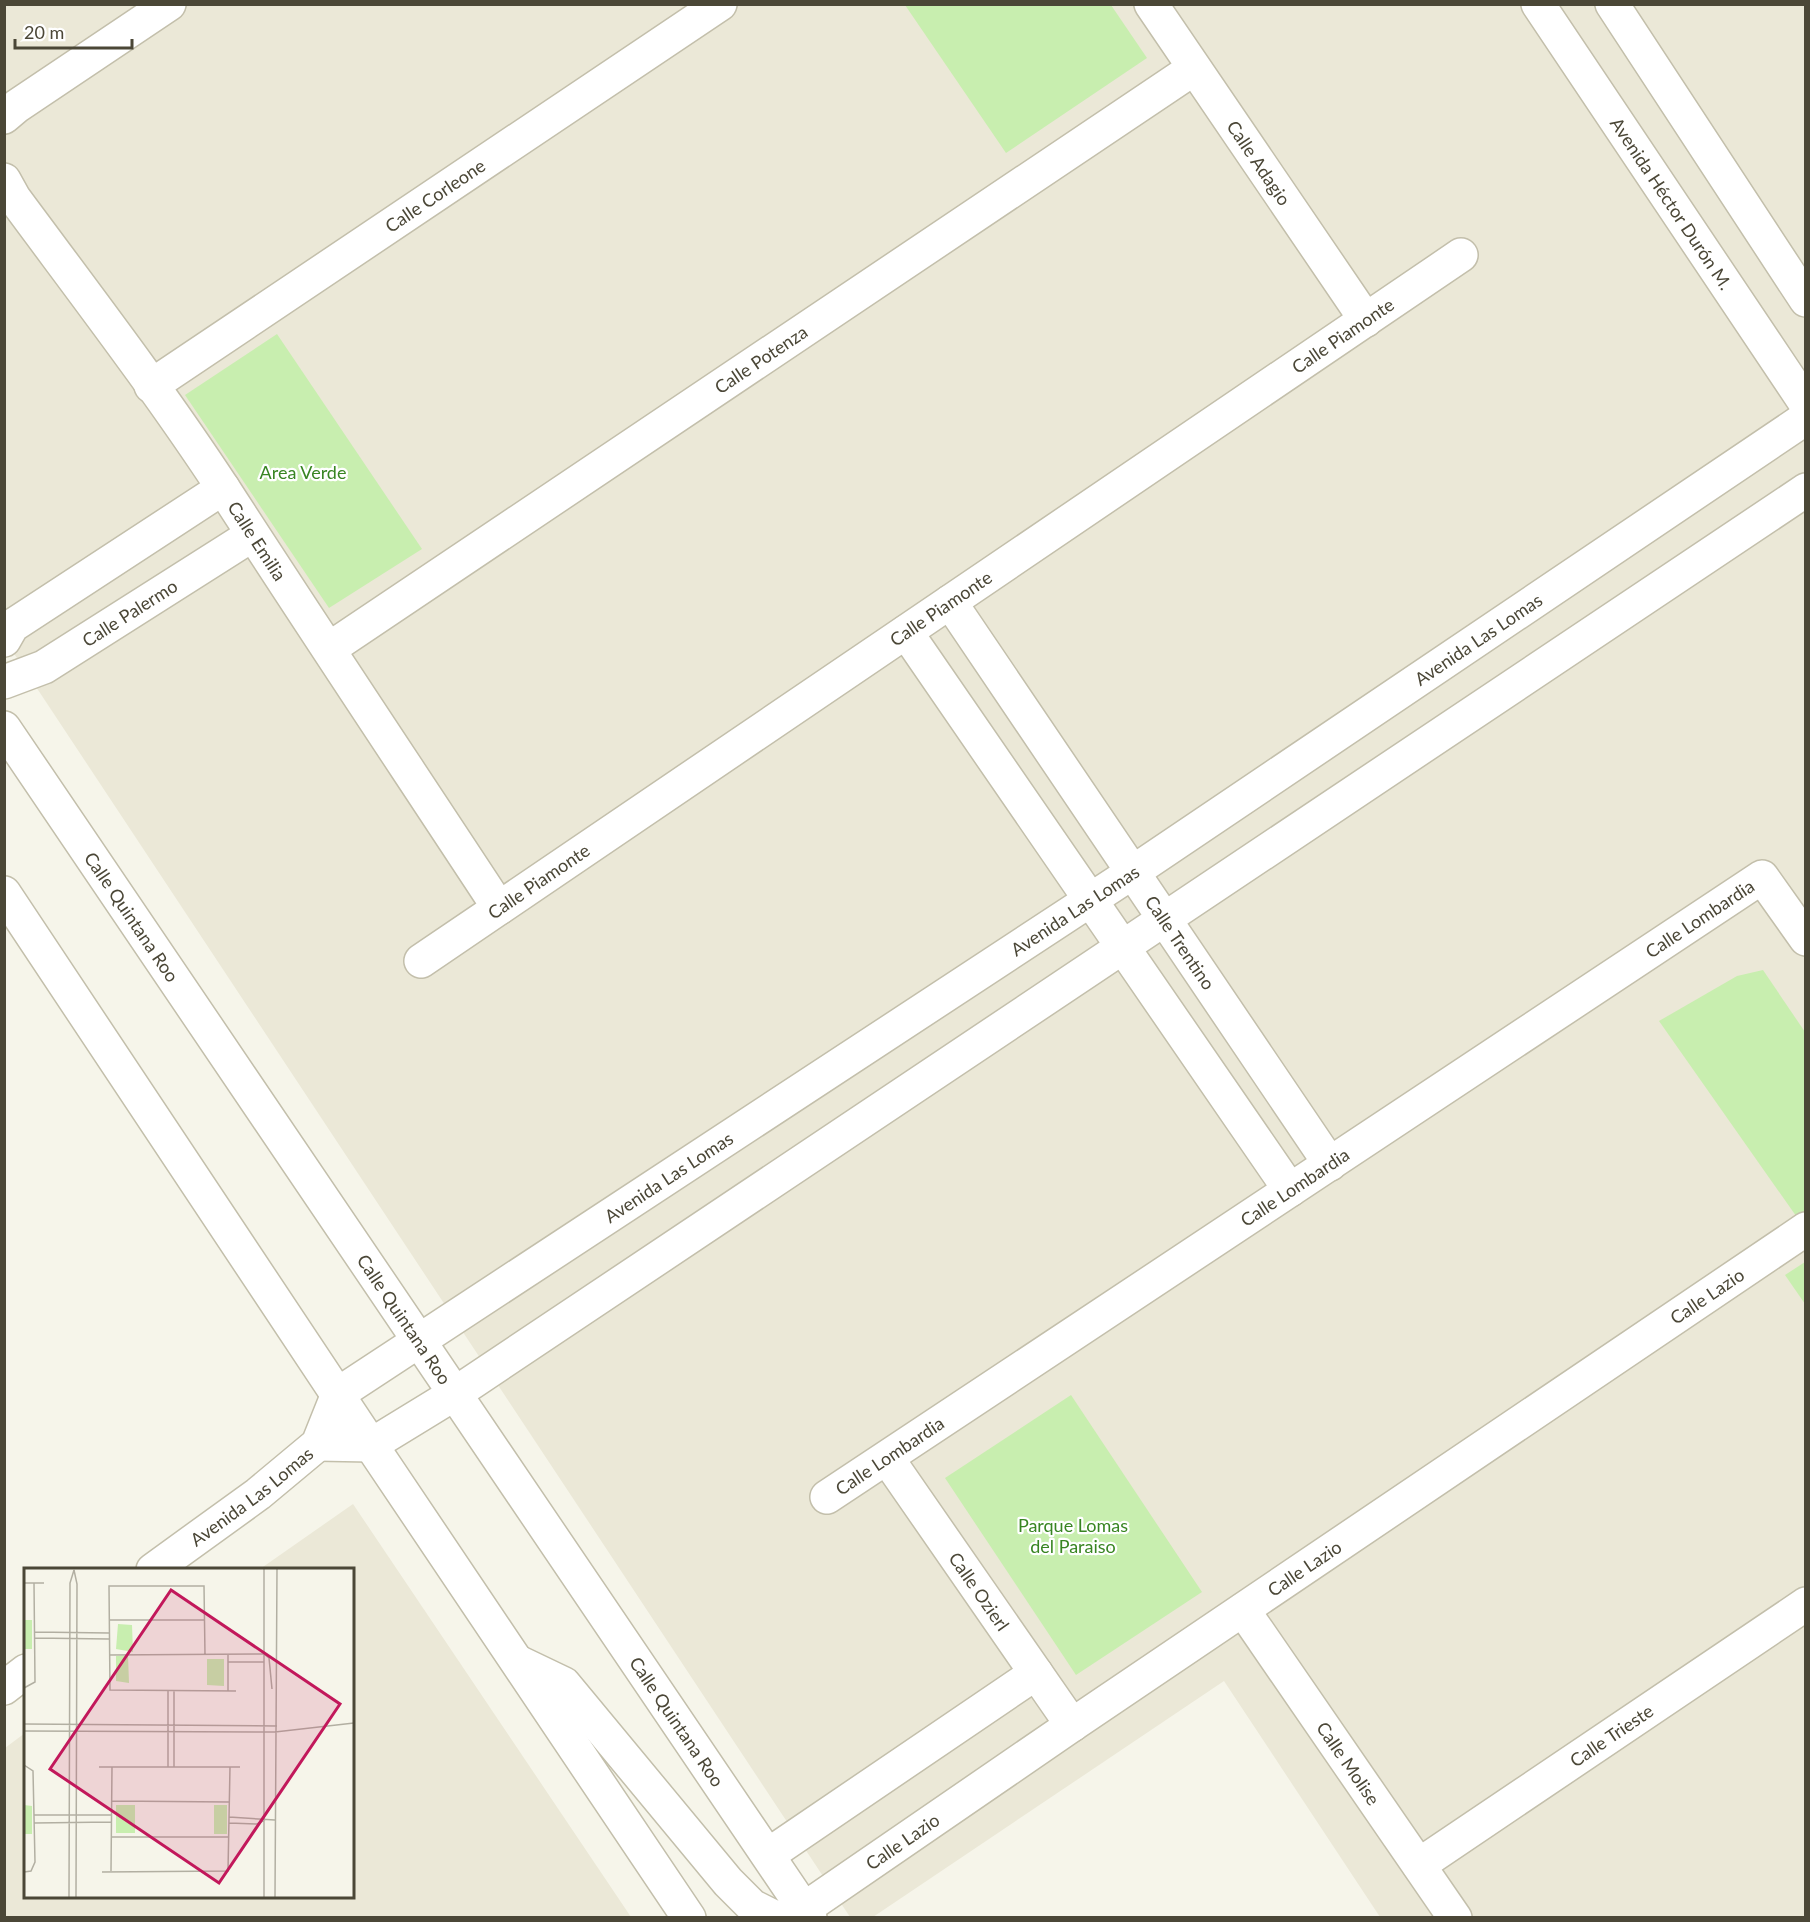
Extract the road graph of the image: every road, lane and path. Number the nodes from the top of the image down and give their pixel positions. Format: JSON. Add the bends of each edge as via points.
{"nodes":[{"id":1,"x":169,"y":4,"type":"edge"},
{"id":2,"x":720,"y":4,"type":"edge"},
{"id":3,"x":1151,"y":4,"type":"edge"},
{"id":4,"x":1538,"y":4,"type":"edge"},
{"id":5,"x":1612,"y":4,"type":"edge"},
{"id":6,"x":1193,"y":69,"type":"junction"},
{"id":7,"x":4,"y":117,"type":"edge"},
{"id":8,"x":4,"y":180,"type":"edge"},
{"id":9,"x":1461,"y":255,"type":"dead end"},
{"id":10,"x":1806,"y":300,"type":"edge"},
{"id":11,"x":1366,"y":321,"type":"junction"},
{"id":12,"x":152,"y":386,"type":"junction"},
{"id":13,"x":1806,"y":404,"type":"edge"},
{"id":14,"x":1806,"y":418,"type":"edge"},
{"id":15,"x":223,"y":488,"type":"junction"},
{"id":16,"x":1806,"y":490,"type":"edge"},
{"id":17,"x":252,"y":535,"type":"junction"},
{"id":18,"x":950,"y":602,"type":"junction"},
{"id":19,"x":906,"y":632,"type":"junction"},
{"id":20,"x":4,"y":640,"type":"edge"},
{"id":21,"x":329,"y":649,"type":"junction"},
{"id":22,"x":4,"y":682,"type":"edge"},
{"id":23,"x":4,"y":728,"type":"edge"},
{"id":24,"x":1132,"y":872,"type":"junction"},
{"id":25,"x":4,"y":893,"type":"edge"},
{"id":26,"x":1090,"y":900,"type":"junction"},
{"id":27,"x":499,"y":908,"type":"junction"},
{"id":28,"x":1165,"y":920,"type":"junction"},
{"id":29,"x":1806,"y":939,"type":"edge"},
{"id":30,"x":1123,"y":948,"type":"junction"},
{"id":31,"x":421,"y":961,"type":"dead end"},
{"id":32,"x":1330,"y":1164,"type":"junction"},
{"id":33,"x":1290,"y":1190,"type":"junction"},
{"id":34,"x":1806,"y":1229,"type":"edge"},
{"id":35,"x":421,"y":1341,"type":"junction"},
{"id":36,"x":456,"y":1393,"type":"junction"},
{"id":37,"x":338,"y":1394,"type":"junction"},
{"id":38,"x":318,"y":1444,"type":"junction"},
{"id":39,"x":371,"y":1445,"type":"junction"},
{"id":40,"x":886,"y":1458,"type":"junction"},
{"id":41,"x":827,"y":1497,"type":"dead end"},
{"id":42,"x":154,"y":1568,"type":"edge"},
{"id":43,"x":1806,"y":1604,"type":"edge"},
{"id":44,"x":1243,"y":1610,"type":"junction"},
{"id":45,"x":518,"y":1662,"type":"junction"},
{"id":46,"x":24,"y":1673,"type":"edge"},
{"id":47,"x":1036,"y":1673,"type":"junction"},
{"id":48,"x":4,"y":1688,"type":"edge"},
{"id":49,"x":1072,"y":1725,"type":"junction"},
{"id":50,"x":768,"y":1855,"type":"junction"},
{"id":51,"x":1419,"y":1865,"type":"junction"},
{"id":52,"x":792,"y":1915,"type":"edge"},
{"id":53,"x":689,"y":1917,"type":"edge"},
{"id":54,"x":1455,"y":1917,"type":"edge"}],
"edges":[{"from":1,"to":7,"type":"street"},
{"from":2,"to":12,"type":"street","name":"Calle Corleone"},
{"from":3,"to":6,"type":"street","name":"Calle Adagio"},
{"from":4,"to":13,"type":"street","name":"Avenida Héctor Durón M."},
{"from":5,"to":10,"type":"street"},
{"from":6,"to":11,"type":"street","name":"Calle Adagio"},
{"from":6,"to":21,"type":"street","name":"Calle Potenza"},
{"from":8,"to":12,"type":"street","name":"Calle Emilia"},
{"from":9,"to":11,"type":"street","name":"Calle Piamonte"},
{"from":11,"to":18,"type":"street","name":"Calle Piamonte"},
{"from":12,"to":15,"type":"street","name":"Calle Emilia"},
{"from":14,"to":24,"type":"street","name":"Avenida Las Lomas"},
{"from":15,"to":17,"type":"street","name":"Calle Emilia"},
{"from":15,"to":20,"type":"street","via":[[12,626]]},
{"from":16,"to":28,"type":"street"},
{"from":17,"to":21,"type":"street","name":"Calle Emilia"},
{"from":17,"to":22,"type":"street","name":"Calle Palermo","via":[[44,667]]},
{"from":18,"to":19,"type":"street","name":"Calle Piamonte"},
{"from":18,"to":24,"type":"street","name":"Calle Trentino"},
{"from":19,"to":26,"type":"street"},
{"from":19,"to":27,"type":"street","name":"Calle Piamonte"},
{"from":21,"to":27,"type":"street","name":"Calle Emilia"},
{"from":23,"to":35,"type":"street","name":"Calle Quintana Roo"},
{"from":24,"to":26,"type":"street","name":"Avenida Las Lomas"},
{"from":24,"to":28,"type":"street","name":"Calle Trentino"},
{"from":25,"to":37,"type":"street"},
{"from":26,"to":30,"type":"street"},
{"from":26,"to":35,"type":"street","name":"Avenida Las Lomas"},
{"from":27,"to":31,"type":"street","name":"Calle Piamonte"},
{"from":28,"to":30,"type":"street"},
{"from":28,"to":32,"type":"street","name":"Calle Trentino"},
{"from":29,"to":32,"type":"street","name":"Calle Lombardia","via":[[1762,877]]},
{"from":30,"to":33,"type":"street"},
{"from":30,"to":36,"type":"street"},
{"from":32,"to":33,"type":"street","name":"Calle Lombardia"},
{"from":33,"to":40,"type":"street","name":"Calle Lombardia"},
{"from":34,"to":44,"type":"street","name":"Calle Lazio"},
{"from":35,"to":36,"type":"street","name":"Calle Quintana Roo"},
{"from":35,"to":37,"type":"street","name":"Avenida Las Lomas"},
{"from":36,"to":39,"type":"street"},
{"from":36,"to":50,"type":"street","name":"Calle Quintana Roo"},
{"from":37,"to":38,"type":"street","name":"Avenida Las Lomas"},
{"from":37,"to":39,"type":"street"},
{"from":38,"to":39,"type":"street","name":"Avenida Las Lomas"},
{"from":38,"to":42,"type":"street","name":"Avenida Las Lomas","via":[[258,1494]]},
{"from":39,"to":45,"type":"street"},
{"from":40,"to":41,"type":"street","name":"Calle Lombardia"},
{"from":40,"to":47,"type":"street","name":"Calle Ozierl"},
{"from":43,"to":51,"type":"street","name":"Calle Trieste"},
{"from":44,"to":49,"type":"street","name":"Calle Lazio"},
{"from":44,"to":51,"type":"street","name":"Calle Molise"},
{"from":45,"to":52,"type":"street","via":[[564,1684],[752,1906]]},
{"from":45,"to":53,"type":"street"},
{"from":46,"to":48,"type":"street"},
{"from":47,"to":49,"type":"street","name":"Calle Ozierl"},
{"from":47,"to":50,"type":"street"},
{"from":49,"to":52,"type":"street","name":"Calle Lazio"},
{"from":50,"to":52,"type":"street","name":"Calle Quintana Roo"},
{"from":51,"to":54,"type":"street","name":"Calle Molise"}]}
